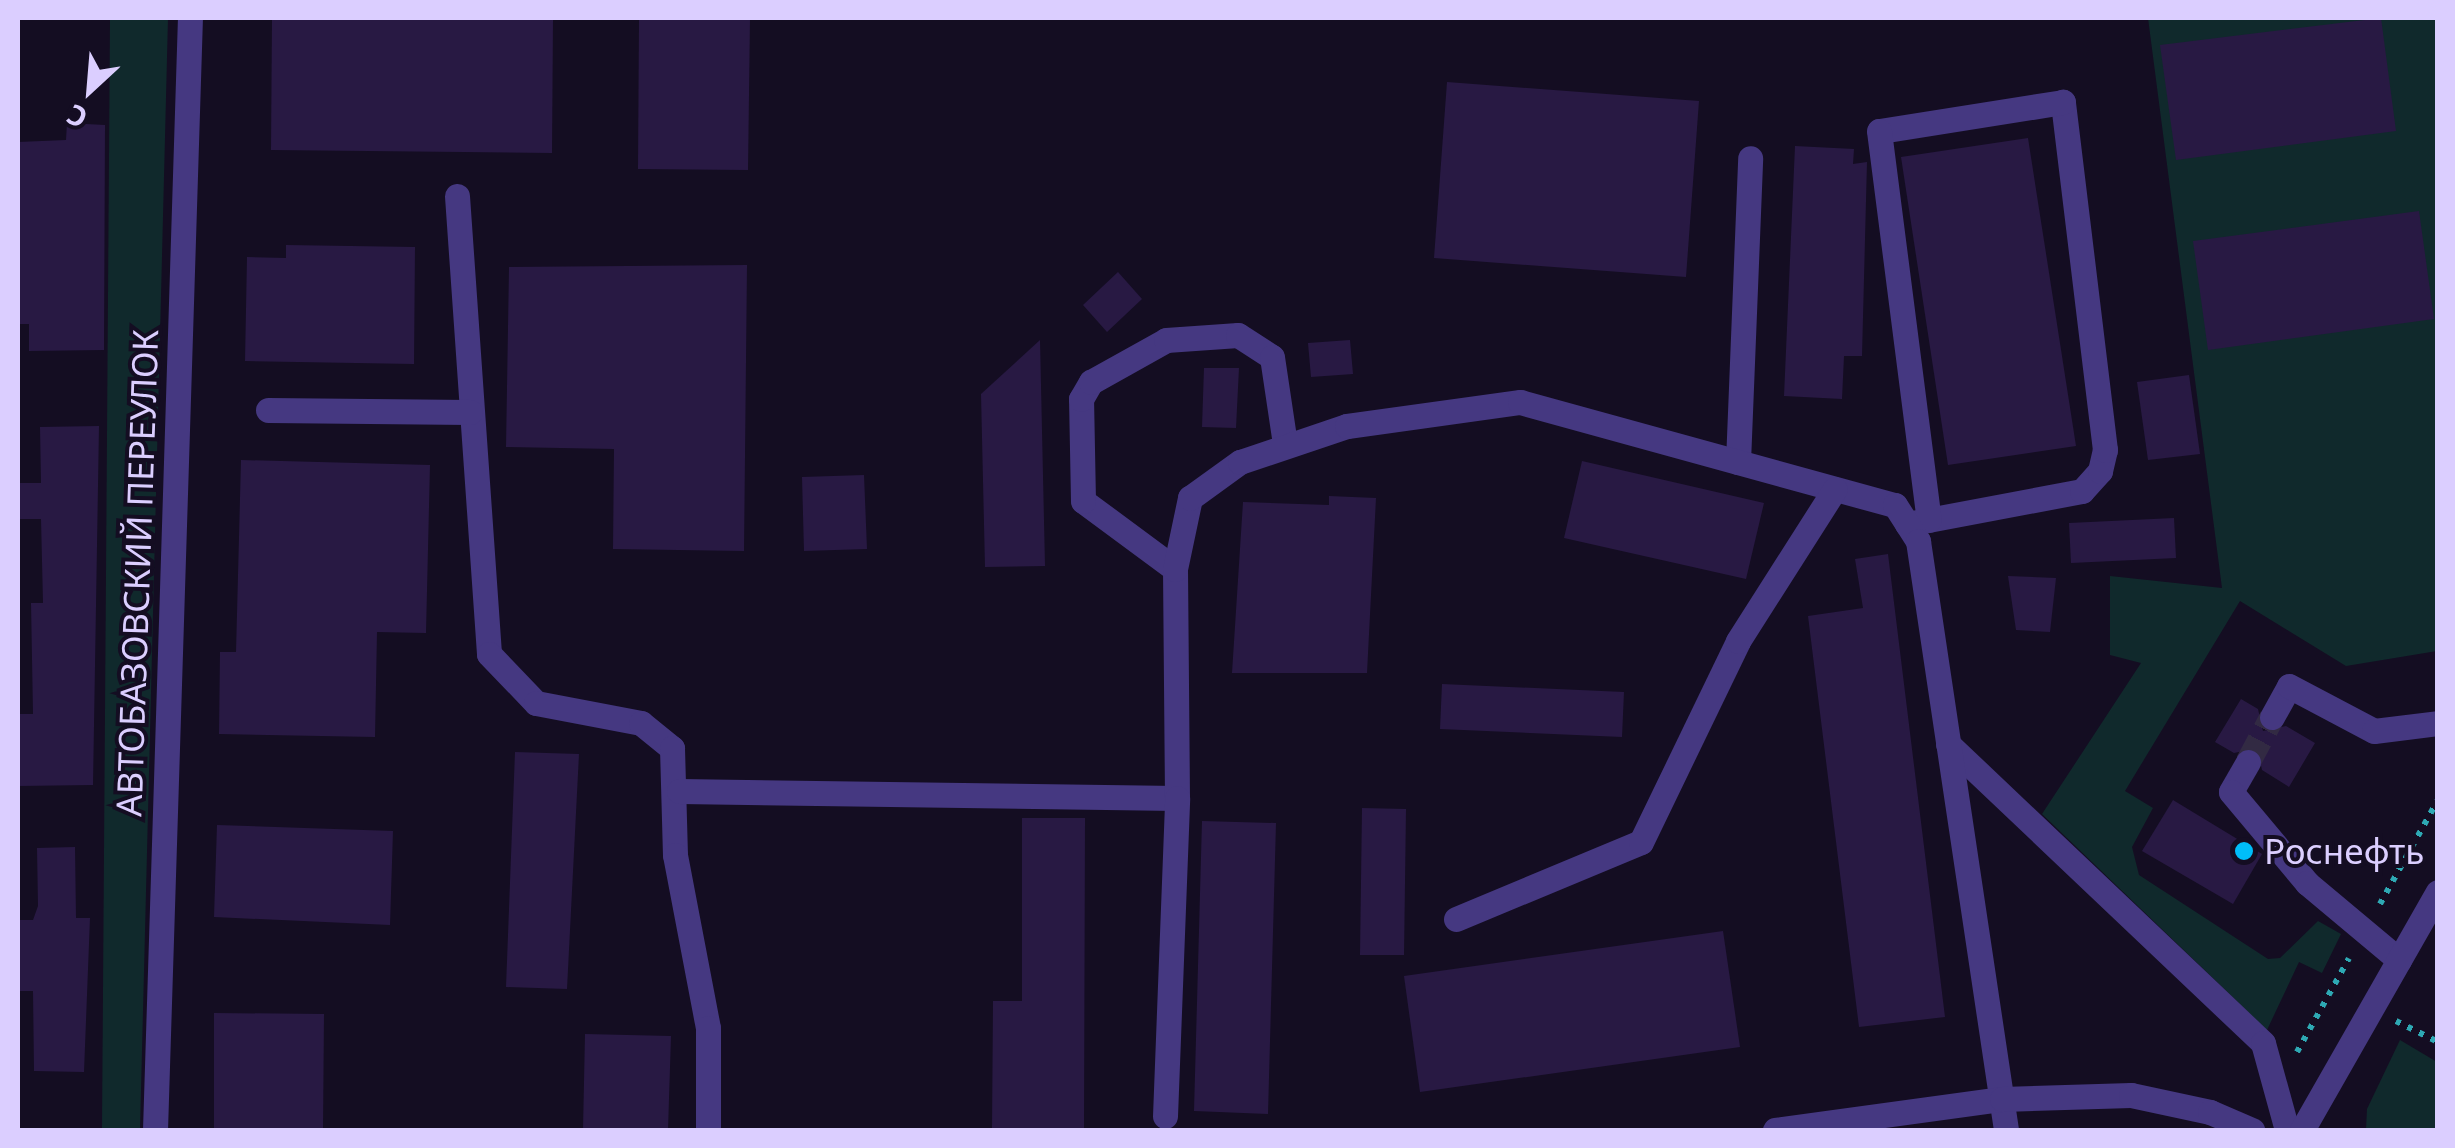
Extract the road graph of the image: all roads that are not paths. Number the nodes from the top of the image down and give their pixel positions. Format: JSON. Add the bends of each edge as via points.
{"nodes":[{"id":1,"x":190,"y":18,"type":"edge"},
{"id":2,"x":1750,"y":158,"type":"dead end"},
{"id":3,"x":457,"y":196,"type":"dead end"},
{"id":4,"x":268,"y":410,"type":"dead end"},
{"id":5,"x":470,"y":412,"type":"junction"},
{"id":6,"x":1285,"y":444,"type":"junction"},
{"id":7,"x":1738,"y":462,"type":"junction"},
{"id":8,"x":1835,"y":489,"type":"junction"},
{"id":9,"x":1918,"y":522,"type":"junction"},
{"id":10,"x":1175,"y":569,"type":"junction"},
{"id":11,"x":2272,"y":718,"type":"tunnel mouth"},
{"id":12,"x":2438,"y":723,"type":"edge"},
{"id":13,"x":1948,"y":744,"type":"junction"},
{"id":14,"x":2248,"y":762,"type":"tunnel mouth"},
{"id":15,"x":679,"y":790,"type":"junction"},
{"id":16,"x":1177,"y":798,"type":"junction"},
{"id":17,"x":2438,"y":892,"type":"edge"},
{"id":18,"x":1456,"y":919,"type":"dead end"},
{"id":19,"x":2399,"y":960,"type":"junction"},
{"id":20,"x":2002,"y":1098,"type":"junction"},
{"id":21,"x":1165,"y":1116,"type":"dead end"},
{"id":22,"x":155,"y":1130,"type":"edge"},
{"id":23,"x":708,"y":1130,"type":"edge"},
{"id":24,"x":1775,"y":1130,"type":"edge"},
{"id":25,"x":2006,"y":1130,"type":"edge"},
{"id":26,"x":2252,"y":1130,"type":"edge"},
{"id":27,"x":2287,"y":1130,"type":"edge"},
{"id":28,"x":2302,"y":1130,"type":"edge"}],
"edges":[{"from":1,"to":22,"type":"street","name":"АВТОБАЗОВСКИЙ ПЕРЕУЛОК"},
{"from":2,"to":7,"type":"street"},
{"from":3,"to":5,"type":"street"},
{"from":4,"to":5,"type":"street"},
{"from":5,"to":15,"type":"street","via":[[488,654],[536,703],[661,732],[672,748]]},
{"from":6,"to":7,"type":"street","via":[[1347,426],[1520,402]]},
{"from":6,"to":10,"type":"street","via":[[1212,477],[1190,498]]},
{"from":6,"to":10,"type":"street","via":[[1272,356],[1238,334],[1166,340],[1091,382],[1081,398],[1084,501]]},
{"from":7,"to":8,"type":"street"},
{"from":8,"to":9,"type":"street","via":[[1895,505]]},
{"from":8,"to":18,"type":"street","via":[[1738,641],[1641,842]]},
{"from":9,"to":9,"type":"street","via":[[2082,491],[2100,472],[2105,450],[2063,102],[1879,131]]},
{"from":9,"to":13,"type":"street"},
{"from":10,"to":16,"type":"street"},
{"from":11,"to":12,"type":"street","via":[[2289,686],[2374,732]]},
{"from":13,"to":20,"type":"street"},
{"from":13,"to":27,"type":"street","via":[[2263,1043]]},
{"from":14,"to":19,"type":"street","via":[[2231,792],[2307,883]]},
{"from":15,"to":16,"type":"street"},
{"from":15,"to":23,"type":"street","via":[[675,855],[708,1028]]},
{"from":16,"to":21,"type":"street"},
{"from":17,"to":19,"type":"street"},
{"from":19,"to":28,"type":"street"},
{"from":20,"to":24,"type":"street"},
{"from":20,"to":25,"type":"street"},
{"from":20,"to":26,"type":"street","via":[[2131,1095],[2210,1112]]}]}
